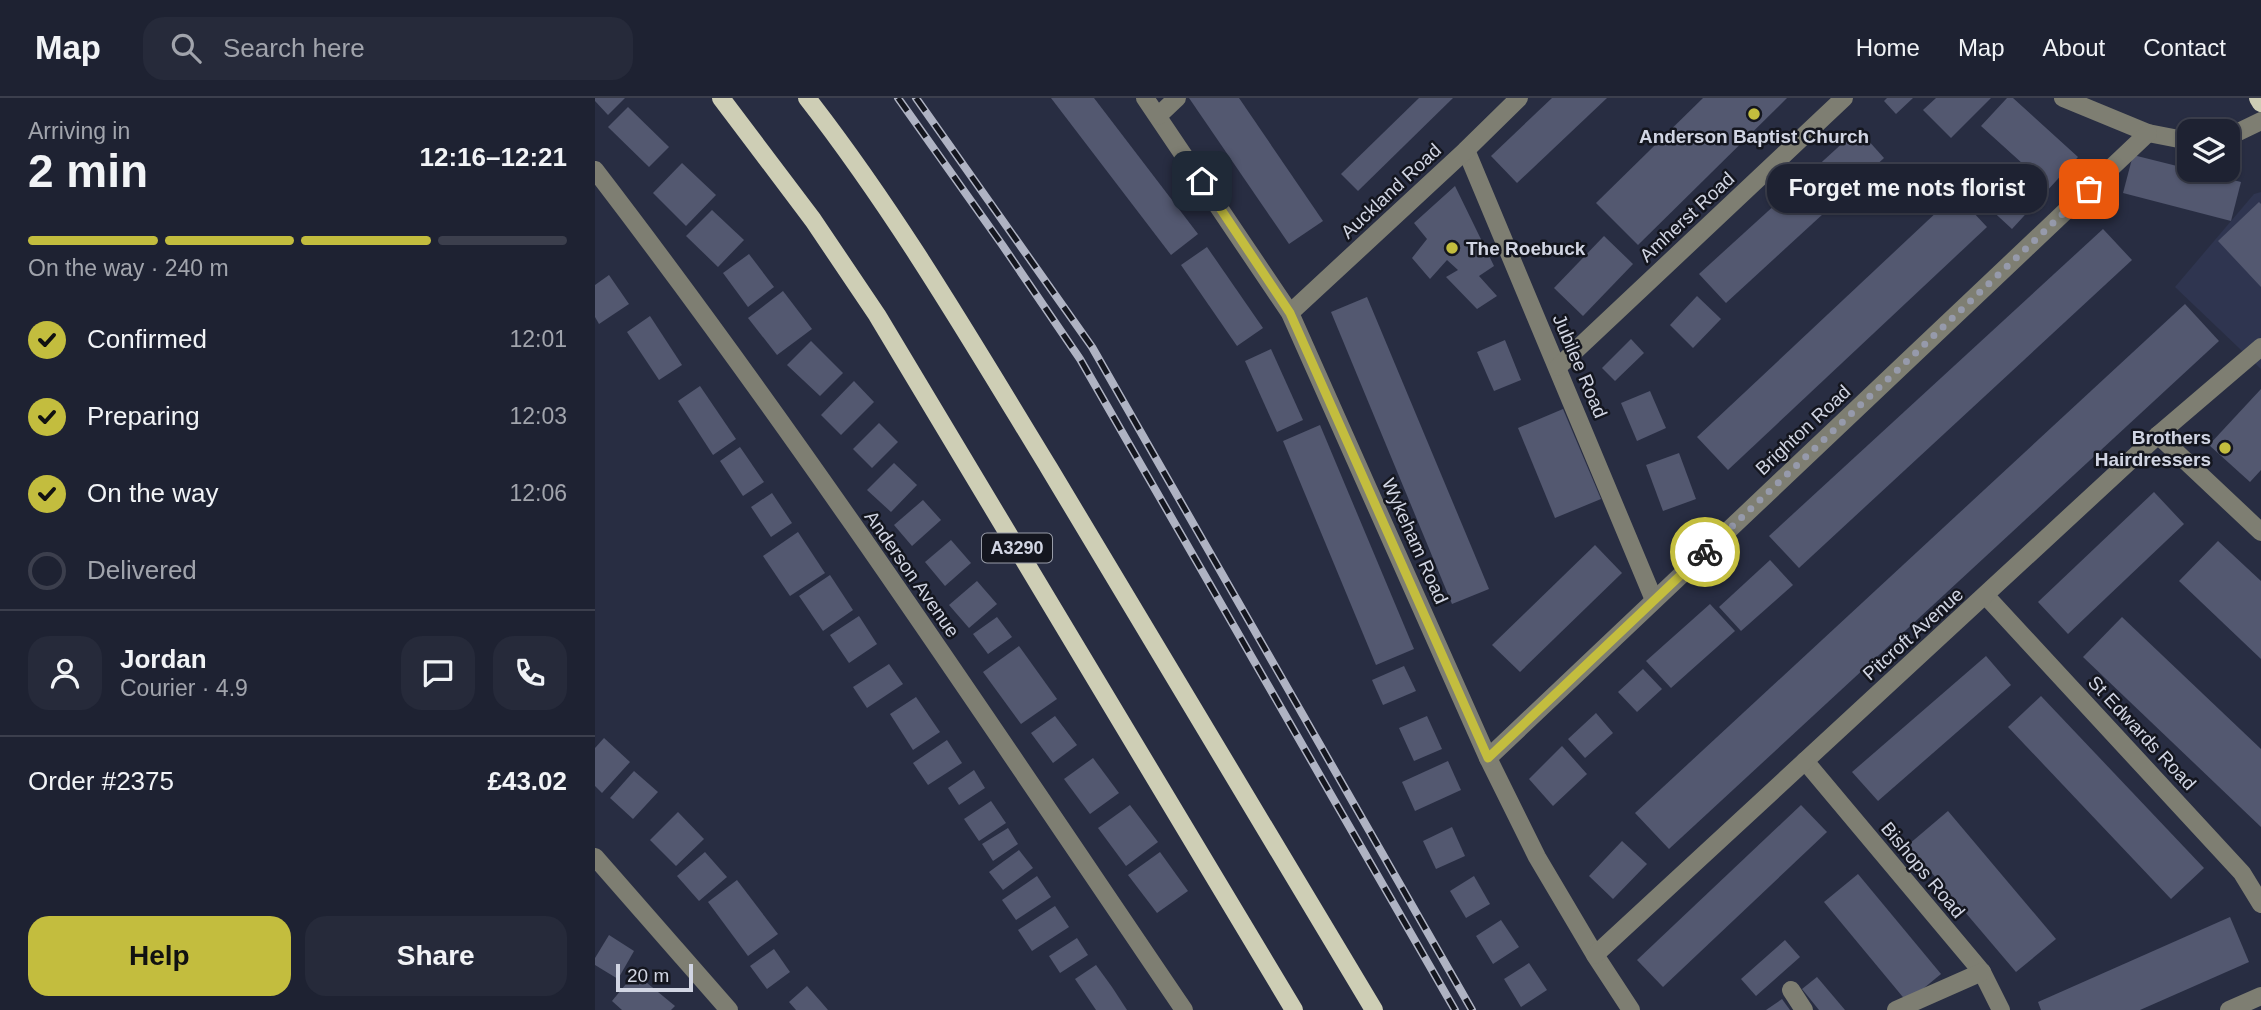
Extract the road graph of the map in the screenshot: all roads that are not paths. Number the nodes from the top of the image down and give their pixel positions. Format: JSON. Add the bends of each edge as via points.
{"nodes":[{"id":1,"x":721,"y":98,"type":"edge"},
{"id":2,"x":807,"y":98,"type":"edge"},
{"id":3,"x":1145,"y":98,"type":"edge"},
{"id":4,"x":1177,"y":98,"type":"edge"},
{"id":5,"x":1519,"y":98,"type":"edge"},
{"id":6,"x":1844,"y":98,"type":"edge"},
{"id":7,"x":2063,"y":98,"type":"edge"},
{"id":8,"x":2258,"y":98,"type":"edge"},
{"id":9,"x":2261,"y":103,"type":"edge"},
{"id":10,"x":1158,"y":116,"type":"junction"},
{"id":11,"x":2261,"y":121,"type":"edge"},
{"id":12,"x":2240,"y":131,"type":"edge"},
{"id":13,"x":2148,"y":133,"type":"junction"},
{"id":14,"x":2177,"y":139,"type":"edge"},
{"id":15,"x":1466,"y":150,"type":"junction"},
{"id":16,"x":595,"y":170,"type":"edge"},
{"id":17,"x":1290,"y":313,"type":"junction"},
{"id":18,"x":2261,"y":347,"type":"edge"},
{"id":19,"x":1558,"y":366,"type":"junction"},
{"id":20,"x":2158,"y":435,"type":"junction"},
{"id":21,"x":2261,"y":533,"type":"edge"},
{"id":22,"x":1986,"y":596,"type":"junction"},
{"id":23,"x":1654,"y":600,"type":"junction"},
{"id":24,"x":1488,"y":758,"type":"junction"},
{"id":25,"x":1805,"y":761,"type":"junction"},
{"id":26,"x":595,"y":857,"type":"edge"},
{"id":27,"x":2261,"y":904,"type":"edge"},
{"id":28,"x":1595,"y":955,"type":"junction"},
{"id":29,"x":1982,"y":972,"type":"junction"},
{"id":30,"x":1791,"y":990,"type":"dead end"},
{"id":31,"x":2261,"y":996,"type":"edge"},
{"id":32,"x":729,"y":1010,"type":"edge"},
{"id":33,"x":1184,"y":1010,"type":"edge"},
{"id":34,"x":1294,"y":1010,"type":"edge"},
{"id":35,"x":1374,"y":1010,"type":"edge"},
{"id":36,"x":1632,"y":1010,"type":"edge"},
{"id":37,"x":1804,"y":1010,"type":"edge"},
{"id":38,"x":1896,"y":1010,"type":"edge"},
{"id":39,"x":2001,"y":1010,"type":"edge"},
{"id":40,"x":2229,"y":1010,"type":"edge"}],
"edges":[{"from":1,"to":34,"type":"main road","number":"A3290","via":[[877,315]]},
{"from":2,"to":35,"type":"main road","via":[[937,283]]},
{"from":3,"to":10,"type":"street","name":"Wykeham Road"},
{"from":4,"to":10,"type":"street"},
{"from":5,"to":15,"type":"street","name":"Auckland Road"},
{"from":6,"to":19,"type":"street","name":"Amherst Road"},
{"from":7,"to":13,"type":"street"},
{"from":8,"to":9,"type":"main road"},
{"from":10,"to":17,"type":"street","name":"Wykeham Road"},
{"from":11,"to":12,"type":"street"},
{"from":13,"to":14,"type":"street"},
{"from":13,"to":23,"type":"street","name":"Brighton Road"},
{"from":15,"to":17,"type":"street","name":"Auckland Road"},
{"from":15,"to":19,"type":"street","name":"Jubilee Road"},
{"from":16,"to":33,"type":"street","name":"Anderson Avenue","via":[[884,568]]},
{"from":17,"to":24,"type":"street","name":"Wykeham Road"},
{"from":18,"to":20,"type":"street","name":"Pitcroft Avenue"},
{"from":19,"to":23,"type":"street","name":"Jubilee Road"},
{"from":20,"to":21,"type":"street"},
{"from":20,"to":22,"type":"street","name":"Pitcroft Avenue"},
{"from":22,"to":25,"type":"street","name":"Pitcroft Avenue"},
{"from":22,"to":27,"type":"street","name":"St Edwards Road","via":[[2242,873]]},
{"from":23,"to":24,"type":"street","name":"Brighton Road"},
{"from":24,"to":28,"type":"street","name":"Wykeham Road","via":[[1537,857]]},
{"from":25,"to":28,"type":"street","name":"Pitcroft Avenue"},
{"from":25,"to":29,"type":"street","name":"Bishops Road"},
{"from":26,"to":32,"type":"street"},
{"from":28,"to":36,"type":"street","name":"Wykeham Road"},
{"from":29,"to":38,"type":"street"},
{"from":29,"to":39,"type":"street","name":"Bishops Road"},
{"from":30,"to":37,"type":"street"},
{"from":31,"to":40,"type":"street"}]}
